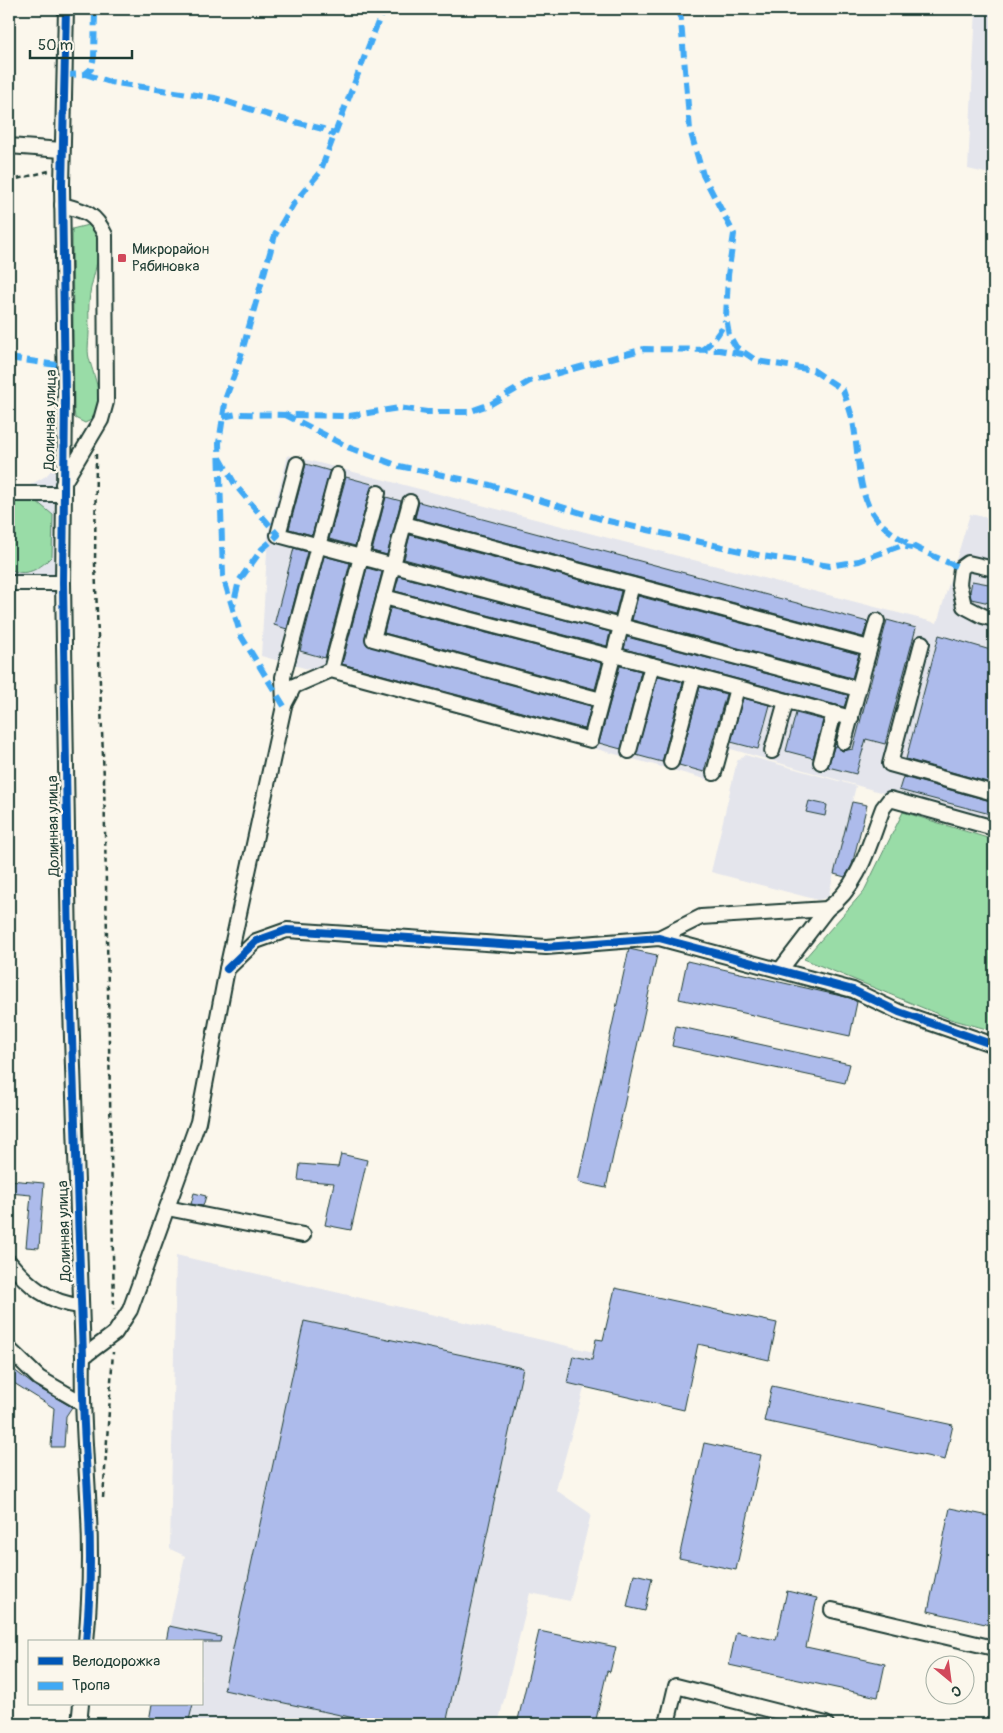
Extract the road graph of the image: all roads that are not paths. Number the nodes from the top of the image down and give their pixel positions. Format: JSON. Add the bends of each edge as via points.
{"nodes":[{"id":1,"x":66,"y":9,"type":"edge"},
{"id":2,"x":9,"y":146,"type":"edge"},
{"id":3,"x":62,"y":150,"type":"junction"},
{"id":4,"x":62,"y":205,"type":"junction"},
{"id":5,"x":297,"y":464,"type":"dead end"},
{"id":6,"x":337,"y":476,"type":"dead end"},
{"id":7,"x":63,"y":489,"type":"junction"},
{"id":8,"x":378,"y":493,"type":"dead end"},
{"id":9,"x":9,"y":494,"type":"edge"},
{"id":10,"x":410,"y":502,"type":"dead end"},
{"id":11,"x":404,"y":524,"type":"junction"},
{"id":12,"x":318,"y":546,"type":"junction"},
{"id":13,"x":361,"y":557,"type":"junction"},
{"id":14,"x":393,"y":566,"type":"junction"},
{"id":15,"x":994,"y":569,"type":"edge"},
{"id":16,"x":9,"y":583,"type":"edge"},
{"id":17,"x":62,"y":583,"type":"junction"},
{"id":18,"x":632,"y":585,"type":"junction"},
{"id":19,"x":384,"y":597,"type":"junction"},
{"id":20,"x":994,"y":619,"type":"edge"},
{"id":21,"x":877,"y":621,"type":"dead end"},
{"id":22,"x":621,"y":626,"type":"junction"},
{"id":23,"x":922,"y":643,"type":"dead end"},
{"id":24,"x":869,"y":648,"type":"junction"},
{"id":25,"x":613,"y":656,"type":"junction"},
{"id":26,"x":652,"y":665,"type":"junction"},
{"id":27,"x":331,"y":670,"type":"junction"},
{"id":28,"x":694,"y":676,"type":"junction"},
{"id":29,"x":737,"y":688,"type":"junction"},
{"id":30,"x":858,"y":689,"type":"junction"},
{"id":31,"x":602,"y":700,"type":"junction"},
{"id":32,"x":786,"y":701,"type":"junction"},
{"id":33,"x":284,"y":706,"type":"junction"},
{"id":34,"x":834,"y":714,"type":"junction"},
{"id":35,"x":851,"y":718,"type":"junction"},
{"id":36,"x":844,"y":742,"type":"dead end"},
{"id":37,"x":629,"y":751,"type":"dead end"},
{"id":38,"x":772,"y":751,"type":"dead end"},
{"id":39,"x":671,"y":762,"type":"dead end"},
{"id":40,"x":821,"y":762,"type":"dead end"},
{"id":41,"x":714,"y":773,"type":"dead end"},
{"id":42,"x":994,"y":793,"type":"edge"},
{"id":43,"x":994,"y":828,"type":"edge"},
{"id":44,"x":827,"y":909,"type":"junction"},
{"id":45,"x":659,"y":938,"type":"junction"},
{"id":46,"x":227,"y":969,"type":"junction"},
{"id":47,"x":781,"y":969,"type":"junction"},
{"id":48,"x":994,"y":1045,"type":"edge"},
{"id":49,"x":167,"y":1208,"type":"junction"},
{"id":50,"x":303,"y":1235,"type":"dead end"},
{"id":51,"x":9,"y":1262,"type":"edge"},
{"id":52,"x":80,"y":1306,"type":"junction"},
{"id":53,"x":9,"y":1349,"type":"edge"},
{"id":54,"x":83,"y":1357,"type":"junction"},
{"id":55,"x":82,"y":1403,"type":"junction"},
{"id":56,"x":832,"y":1610,"type":"dead end"},
{"id":57,"x":86,"y":1640,"type":"edge"},
{"id":58,"x":994,"y":1648,"type":"edge"},
{"id":59,"x":81,"y":1706,"type":"edge"},
{"id":60,"x":79,"y":1724,"type":"edge"},
{"id":61,"x":667,"y":1724,"type":"edge"},
{"id":62,"x":826,"y":1724,"type":"edge"}],
"edges":[{"from":1,"to":3,"type":"street","name":"Долинная улица"},
{"from":2,"to":3,"type":"street"},
{"from":3,"to":4,"type":"street","name":"Долинная улица"},
{"from":4,"to":7,"type":"street","name":"Долинная улица"},
{"from":4,"to":7,"type":"street","via":[[82,210],[98,221],[105,235],[107,370],[106,402],[101,420]]},
{"from":5,"to":12,"type":"street","via":[[278,535]]},
{"from":6,"to":12,"type":"street"},
{"from":7,"to":9,"type":"street"},
{"from":7,"to":17,"type":"street","name":"Долинная улица"},
{"from":8,"to":13,"type":"street"},
{"from":10,"to":11,"type":"street"},
{"from":11,"to":14,"type":"street"},
{"from":11,"to":18,"type":"street"},
{"from":12,"to":13,"type":"street"},
{"from":12,"to":33,"type":"street","via":[[283,677]]},
{"from":13,"to":14,"type":"street"},
{"from":13,"to":27,"type":"street"},
{"from":14,"to":19,"type":"street"},
{"from":14,"to":22,"type":"street"},
{"from":15,"to":20,"type":"street","via":[[968,563],[961,568],[959,584],[964,606]]},
{"from":16,"to":17,"type":"street"},
{"from":17,"to":52,"type":"street","name":"Долинная улица"},
{"from":18,"to":22,"type":"street"},
{"from":18,"to":24,"type":"street"},
{"from":19,"to":25,"type":"street"},
{"from":19,"to":31,"type":"street","via":[[373,639]]},
{"from":21,"to":24,"type":"street"},
{"from":22,"to":25,"type":"street"},
{"from":22,"to":30,"type":"street"},
{"from":23,"to":42,"type":"street","via":[[890,764]]},
{"from":24,"to":30,"type":"street"},
{"from":25,"to":26,"type":"street"},
{"from":25,"to":31,"type":"street"},
{"from":26,"to":28,"type":"street"},
{"from":26,"to":37,"type":"street"},
{"from":27,"to":31,"type":"street","via":[[591,740]]},
{"from":27,"to":33,"type":"street","via":[[294,686]]},
{"from":28,"to":29,"type":"street"},
{"from":28,"to":39,"type":"street"},
{"from":29,"to":32,"type":"street"},
{"from":29,"to":41,"type":"street"},
{"from":30,"to":35,"type":"street"},
{"from":32,"to":34,"type":"street"},
{"from":32,"to":38,"type":"street"},
{"from":33,"to":46,"type":"street"},
{"from":34,"to":35,"type":"street"},
{"from":34,"to":40,"type":"street"},
{"from":35,"to":36,"type":"street"},
{"from":43,"to":44,"type":"street","via":[[890,799],[883,808],[855,880],[842,898]]},
{"from":44,"to":45,"type":"street","via":[[701,917]]},
{"from":44,"to":47,"type":"street"},
{"from":45,"to":46,"type":"street","via":[[546,947],[287,930],[256,941]]},
{"from":45,"to":47,"type":"street"},
{"from":46,"to":49,"type":"street","via":[[198,1122]]},
{"from":47,"to":48,"type":"street","via":[[853,990],[899,1012]]},
{"from":49,"to":50,"type":"street"},
{"from":49,"to":54,"type":"street","via":[[130,1310],[115,1333]]},
{"from":51,"to":52,"type":"street","via":[[22,1278],[45,1296],[65,1305]]},
{"from":52,"to":54,"type":"street","name":"Долинная улица"},
{"from":53,"to":55,"type":"street","via":[[39,1378]]},
{"from":54,"to":55,"type":"street","name":"Долинная улица"},
{"from":55,"to":57,"type":"street","name":"Долинная улица","via":[[90,1535]]},
{"from":56,"to":58,"type":"street"},
{"from":59,"to":60,"type":"street"},
{"from":61,"to":62,"type":"street","via":[[676,1686]]}]}
